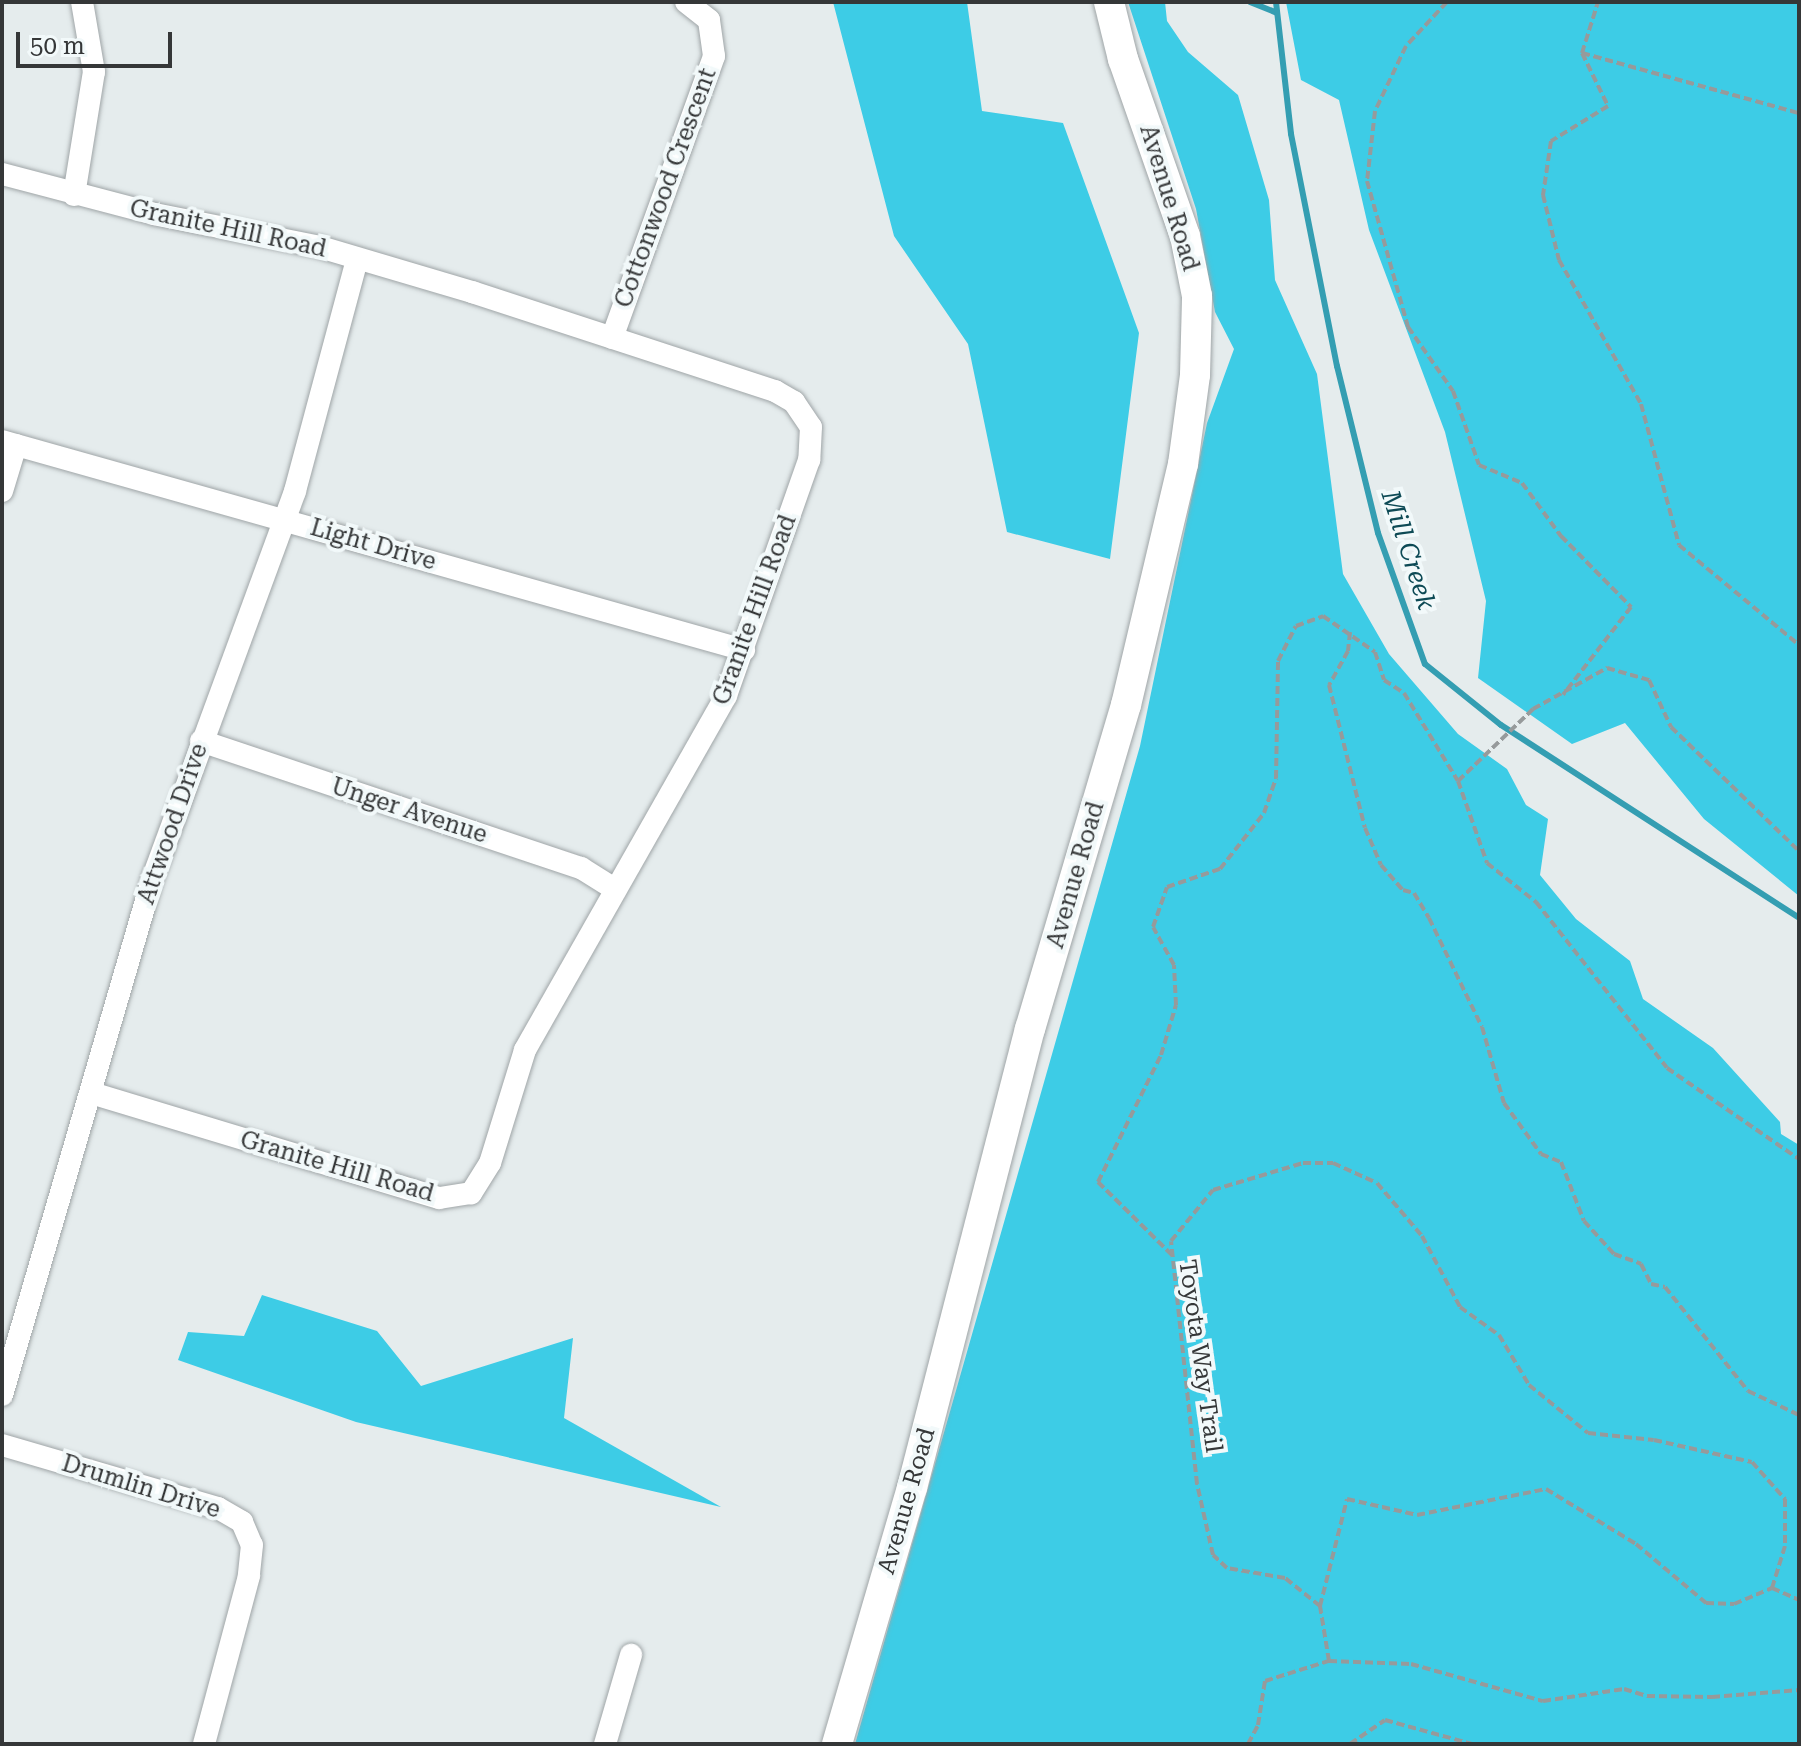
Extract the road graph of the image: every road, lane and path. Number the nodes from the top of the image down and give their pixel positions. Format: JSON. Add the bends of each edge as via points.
{"nodes":[{"id":1,"x":82,"y":2,"type":"edge"},
{"id":2,"x":686,"y":2,"type":"edge"},
{"id":3,"x":1109,"y":2,"type":"edge"},
{"id":4,"x":1447,"y":2,"type":"edge"},
{"id":5,"x":1598,"y":2,"type":"edge"},
{"id":6,"x":1582,"y":53,"type":"junction"},
{"id":7,"x":1799,"y":113,"type":"edge"},
{"id":8,"x":2,"y":174,"type":"edge"},
{"id":9,"x":74,"y":195,"type":"junction"},
{"id":10,"x":357,"y":259,"type":"junction"},
{"id":11,"x":612,"y":338,"type":"junction"},
{"id":12,"x":9,"y":443,"type":"edge"},
{"id":13,"x":2,"y":491,"type":"edge"},
{"id":14,"x":281,"y":520,"type":"junction"},
{"id":15,"x":1350,"y":632,"type":"junction"},
{"id":16,"x":1799,"y":645,"type":"edge"},
{"id":17,"x":744,"y":650,"type":"junction"},
{"id":18,"x":1563,"y":695,"type":"junction"},
{"id":19,"x":201,"y":741,"type":"junction"},
{"id":20,"x":1458,"y":781,"type":"junction"},
{"id":21,"x":1799,"y":851,"type":"edge"},
{"id":22,"x":613,"y":888,"type":"junction"},
{"id":23,"x":91,"y":1093,"type":"junction"},
{"id":24,"x":1799,"y":1159,"type":"edge"},
{"id":25,"x":1172,"y":1255,"type":"junction"},
{"id":26,"x":2,"y":1395,"type":"edge"},
{"id":27,"x":1799,"y":1415,"type":"edge"},
{"id":28,"x":2,"y":1445,"type":"edge"},
{"id":29,"x":1772,"y":1588,"type":"junction"},
{"id":30,"x":1799,"y":1600,"type":"edge"},
{"id":31,"x":1320,"y":1606,"type":"junction"},
{"id":32,"x":631,"y":1655,"type":"dead end"},
{"id":33,"x":1329,"y":1661,"type":"junction"},
{"id":34,"x":1799,"y":1690,"type":"edge"},
{"id":35,"x":204,"y":1744,"type":"edge"},
{"id":36,"x":605,"y":1744,"type":"edge"},
{"id":37,"x":837,"y":1744,"type":"edge"},
{"id":38,"x":1248,"y":1744,"type":"edge"},
{"id":39,"x":1350,"y":1744,"type":"edge"},
{"id":40,"x":1472,"y":1744,"type":"edge"}],
"edges":[{"from":1,"to":9,"type":"street","via":[[94,72]]},
{"from":2,"to":11,"type":"street","name":"Cottonwood Crescent","via":[[709,20],[714,56]]},
{"from":3,"to":37,"type":"street","name":"Avenue Road","via":[[1123,59],[1185,236],[1197,296],[1195,375],[1183,464],[1126,705],[1030,1029],[912,1488]]},
{"from":4,"to":18,"type":"path","via":[[1406,46],[1375,111],[1367,181],[1408,327],[1453,391],[1479,465],[1522,483],[1561,536],[1631,607]]},
{"from":5,"to":6,"type":"path"},
{"from":6,"to":7,"type":"path"},
{"from":6,"to":16,"type":"path","via":[[1608,106],[1551,141],[1543,195],[1559,260],[1641,404],[1679,545]]},
{"from":8,"to":9,"type":"street","name":"Granite Hill Road"},
{"from":9,"to":10,"type":"street","name":"Granite Hill Road"},
{"from":10,"to":11,"type":"street","name":"Granite Hill Road"},
{"from":10,"to":14,"type":"street","name":"Attwood Drive","via":[[295,491]]},
{"from":11,"to":17,"type":"street","name":"Granite Hill Road","via":[[775,391],[794,402],[811,427],[809,460]]},
{"from":12,"to":13,"type":"street"},
{"from":12,"to":14,"type":"street","name":"Light Drive"},
{"from":14,"to":17,"type":"street","name":"Light Drive"},
{"from":14,"to":19,"type":"street","name":"Attwood Drive"},
{"from":15,"to":20,"type":"path","name":"Toyota Way Trail","via":[[1375,652],[1384,680],[1404,693]]},
{"from":15,"to":25,"type":"path","name":"Toyota Way Trail","via":[[1323,616],[1296,626],[1278,661],[1276,778],[1264,813],[1220,869],[1167,887],[1153,927],[1174,965],[1176,1005],[1161,1055],[1098,1182]]},
{"from":15,"to":27,"type":"path","via":[[1348,651],[1329,685],[1365,828],[1381,865],[1403,890],[1414,893],[1429,918],[1482,1027],[1504,1103],[1541,1154],[1561,1162],[1584,1221],[1614,1254],[1641,1264],[1651,1284],[1665,1287],[1748,1391]]},
{"from":17,"to":22,"type":"street","name":"Granite Hill Road","via":[[700,744]]},
{"from":18,"to":20,"type":"path","via":[[1519,720]]},
{"from":18,"to":21,"type":"path","via":[[1607,668],[1649,680],[1671,727]]},
{"from":19,"to":22,"type":"street","name":"Unger Avenue","via":[[581,868]]},
{"from":19,"to":23,"type":"street","name":"Attwood Drive","via":[[152,880]]},
{"from":20,"to":24,"type":"path","name":"Toyota Way Trail","via":[[1487,863],[1536,902],[1667,1068]]},
{"from":22,"to":23,"type":"street","name":"Granite Hill Road","via":[[525,1050],[483,1179],[457,1199],[439,1198]]},
{"from":23,"to":26,"type":"street","name":"Attwood Drive"},
{"from":25,"to":29,"type":"path","via":[[1171,1241],[1213,1190],[1303,1163],[1333,1163],[1377,1183],[1422,1236],[1460,1307],[1499,1335],[1529,1385],[1563,1415],[1588,1433],[1654,1440],[1752,1462],[1785,1499],[1785,1546]]},
{"from":25,"to":31,"type":"path","name":"Toyota Way Trail","via":[[1197,1484],[1213,1555],[1227,1568],[1285,1578]]},
{"from":28,"to":35,"type":"street","name":"Drumlin Drive","via":[[218,1508],[242,1522],[252,1545],[249,1576]]},
{"from":29,"to":30,"type":"path"},
{"from":29,"to":31,"type":"path","via":[[1734,1604],[1706,1603],[1636,1544],[1546,1489],[1417,1515],[1347,1499]]},
{"from":31,"to":33,"type":"path"},
{"from":32,"to":36,"type":"street"},
{"from":33,"to":34,"type":"path","via":[[1411,1664],[1543,1701],[1624,1689],[1647,1696],[1712,1697]]},
{"from":33,"to":38,"type":"path","via":[[1265,1681],[1258,1725]]},
{"from":39,"to":40,"type":"path","via":[[1385,1720]]}]}
